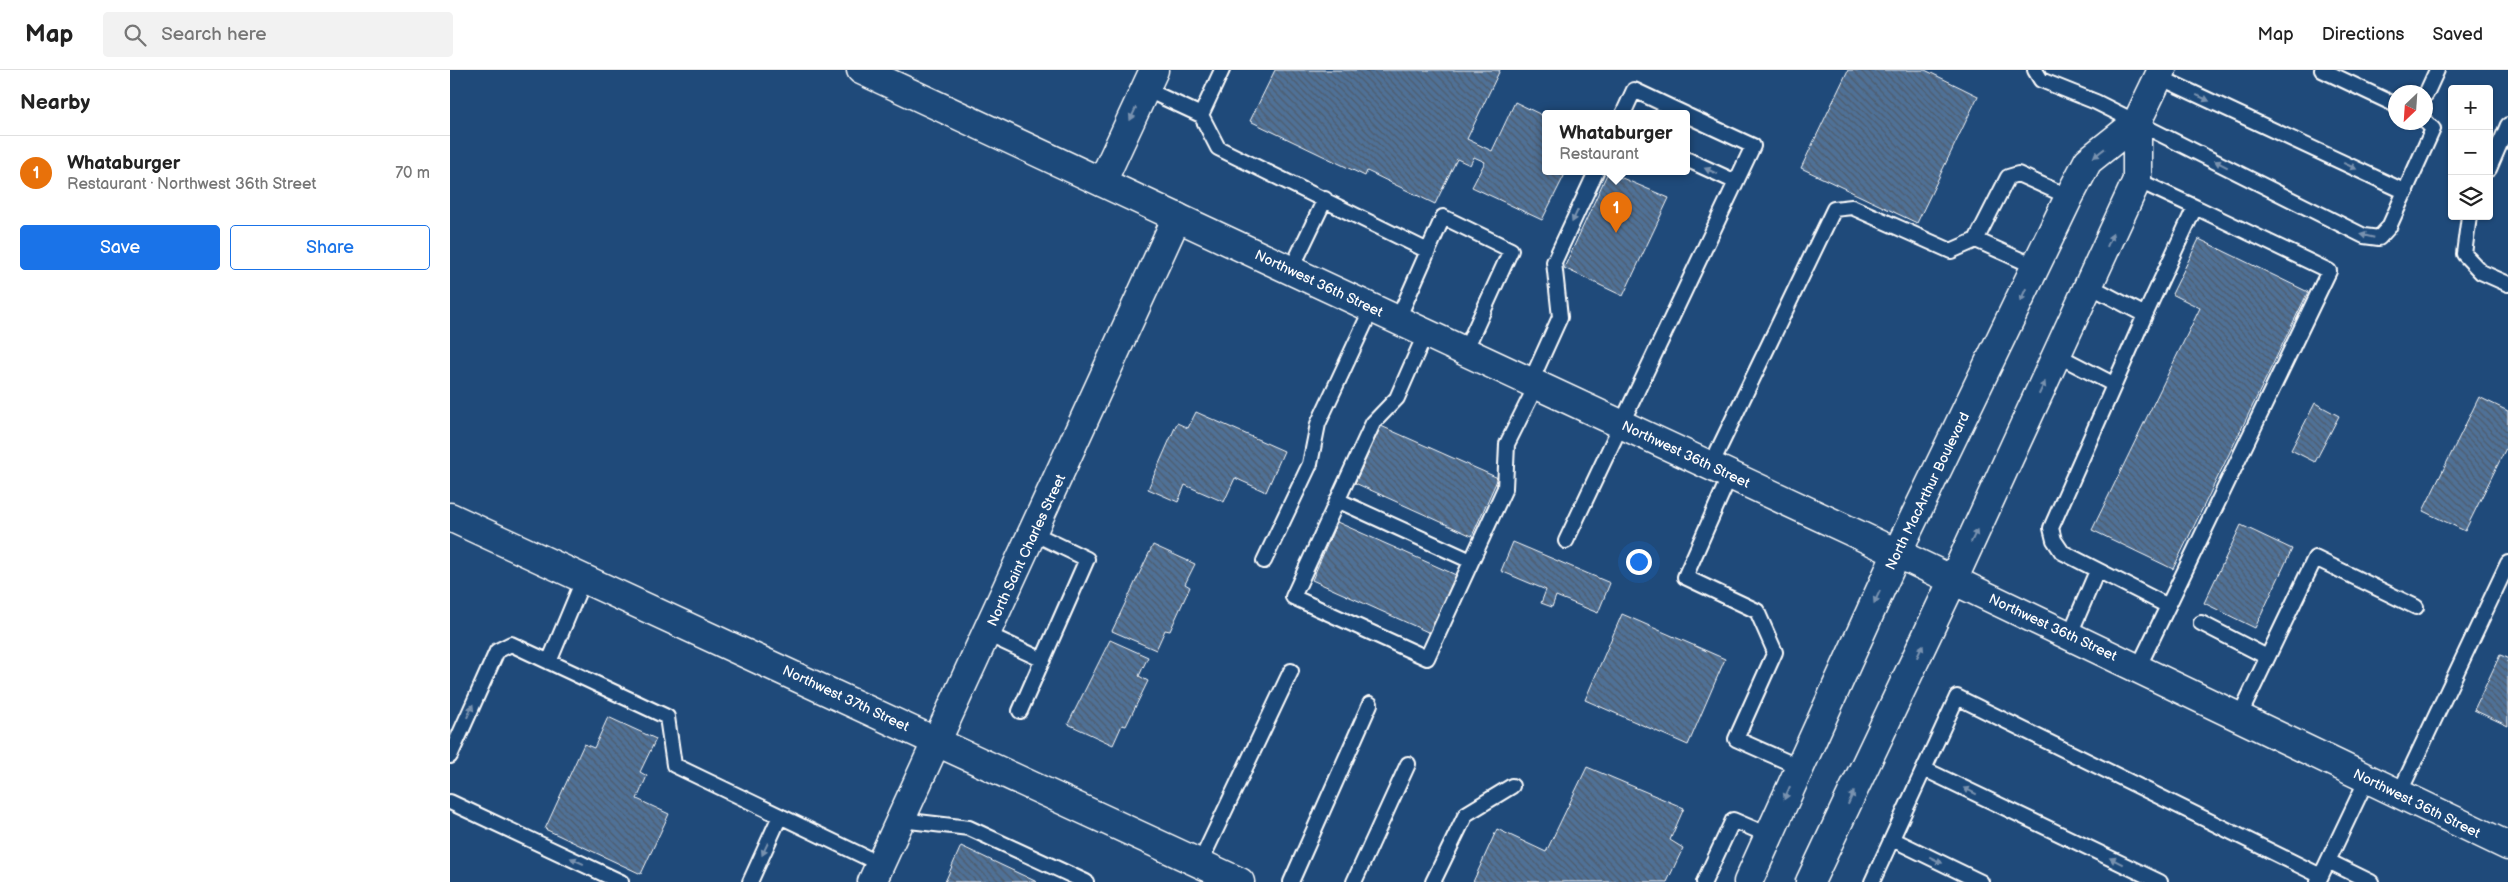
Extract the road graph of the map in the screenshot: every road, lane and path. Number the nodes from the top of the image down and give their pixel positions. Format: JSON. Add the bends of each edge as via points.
{"nodes":[{"id":1,"x":861,"y":70,"type":"edge"},
{"id":2,"x":1222,"y":70,"type":"edge"},
{"id":3,"x":2035,"y":70,"type":"edge"},
{"id":4,"x":2322,"y":70,"type":"edge"},
{"id":5,"x":2437,"y":70,"type":"edge"},
{"id":6,"x":2160,"y":74,"type":"edge"},
{"id":7,"x":1149,"y":79,"type":"edge"},
{"id":8,"x":2430,"y":85,"type":"edge"},
{"id":9,"x":2388,"y":100,"type":"edge"},
{"id":10,"x":1625,"y":110,"type":"edge"},
{"id":11,"x":1677,"y":110,"type":"edge"},
{"id":12,"x":1201,"y":115,"type":"junction"},
{"id":13,"x":1690,"y":116,"type":"edge"},
{"id":14,"x":2137,"y":122,"type":"junction"},
{"id":15,"x":2508,"y":126,"type":"edge"},
{"id":16,"x":2433,"y":130,"type":"edge"},
{"id":17,"x":2493,"y":160,"type":"edge"},
{"id":18,"x":1690,"y":161,"type":"edge"},
{"id":19,"x":1595,"y":175,"type":"edge"},
{"id":20,"x":2137,"y":180,"type":"junction"},
{"id":21,"x":1102,"y":182,"type":"junction"},
{"id":22,"x":1736,"y":182,"type":"junction"},
{"id":23,"x":2406,"y":192,"type":"junction"},
{"id":24,"x":2069,"y":197,"type":"junction"},
{"id":25,"x":1325,"y":200,"type":"junction"},
{"id":26,"x":2196,"y":207,"type":"junction"},
{"id":27,"x":1178,"y":217,"type":"junction"},
{"id":28,"x":2468,"y":220,"type":"edge"},
{"id":29,"x":1976,"y":240,"type":"junction"},
{"id":30,"x":1428,"y":251,"type":"junction"},
{"id":31,"x":2036,"y":267,"type":"junction"},
{"id":32,"x":1291,"y":270,"type":"junction"},
{"id":33,"x":2508,"y":284,"type":"edge"},
{"id":34,"x":2090,"y":286,"type":"junction"},
{"id":35,"x":1372,"y":308,"type":"junction"},
{"id":36,"x":2145,"y":315,"type":"junction"},
{"id":37,"x":1398,"y":319,"type":"junction"},
{"id":38,"x":1426,"y":332,"type":"junction"},
{"id":39,"x":1465,"y":351,"type":"junction"},
{"id":40,"x":2057,"y":355,"type":"junction"},
{"id":41,"x":1534,"y":383,"type":"junction"},
{"id":42,"x":2113,"y":384,"type":"junction"},
{"id":43,"x":1622,"y":424,"type":"junction"},
{"id":44,"x":1720,"y":470,"type":"junction"},
{"id":45,"x":1337,"y":500,"type":"junction"},
{"id":46,"x":450,"y":517,"type":"edge"},
{"id":47,"x":1033,"y":533,"type":"junction"},
{"id":48,"x":1566,"y":541,"type":"dead end"},
{"id":49,"x":1897,"y":553,"type":"junction"},
{"id":50,"x":1264,"y":560,"type":"dead end"},
{"id":51,"x":1471,"y":561,"type":"junction"},
{"id":52,"x":2508,"y":563,"type":"edge"},
{"id":53,"x":2097,"y":571,"type":"junction"},
{"id":54,"x":584,"y":578,"type":"junction"},
{"id":55,"x":1953,"y":580,"type":"junction"},
{"id":56,"x":2168,"y":606,"type":"junction"},
{"id":57,"x":2416,"y":607,"type":"dead end"},
{"id":58,"x":2200,"y":623,"type":"dead end"},
{"id":59,"x":987,"y":634,"type":"junction"},
{"id":60,"x":2070,"y":634,"type":"junction"},
{"id":61,"x":2268,"y":657,"type":"junction"},
{"id":62,"x":1043,"y":660,"type":"junction"},
{"id":63,"x":549,"y":662,"type":"junction"},
{"id":64,"x":2138,"y":668,"type":"junction"},
{"id":65,"x":1291,"y":671,"type":"dead end"},
{"id":66,"x":1370,"y":704,"type":"dead end"},
{"id":67,"x":1020,"y":711,"type":"dead end"},
{"id":68,"x":2239,"y":717,"type":"junction"},
{"id":69,"x":938,"y":740,"type":"junction"},
{"id":70,"x":450,"y":756,"type":"edge"},
{"id":71,"x":1408,"y":764,"type":"dead end"},
{"id":72,"x":1799,"y":766,"type":"junction"},
{"id":73,"x":1924,"y":769,"type":"junction"},
{"id":74,"x":2367,"y":778,"type":"junction"},
{"id":75,"x":1512,"y":786,"type":"dead end"},
{"id":76,"x":2399,"y":794,"type":"junction"},
{"id":77,"x":450,"y":802,"type":"edge"},
{"id":78,"x":780,"y":816,"type":"junction"},
{"id":79,"x":902,"y":820,"type":"junction"},
{"id":80,"x":1768,"y":835,"type":"junction"},
{"id":81,"x":1892,"y":839,"type":"junction"},
{"id":82,"x":2508,"y":846,"type":"edge"},
{"id":83,"x":2328,"y":861,"type":"junction"},
{"id":84,"x":1200,"y":863,"type":"junction"},
{"id":85,"x":876,"y":873,"type":"edge"},
{"id":86,"x":2320,"y":879,"type":"edge"},
{"id":87,"x":621,"y":882,"type":"edge"},
{"id":88,"x":750,"y":882,"type":"edge"},
{"id":89,"x":1086,"y":882,"type":"edge"},
{"id":90,"x":1240,"y":882,"type":"edge"},
{"id":91,"x":1291,"y":882,"type":"edge"},
{"id":92,"x":1354,"y":882,"type":"edge"},
{"id":93,"x":1433,"y":882,"type":"edge"},
{"id":94,"x":1704,"y":882,"type":"edge"},
{"id":95,"x":1748,"y":882,"type":"edge"},
{"id":96,"x":1810,"y":882,"type":"edge"},
{"id":97,"x":1872,"y":882,"type":"edge"},
{"id":98,"x":1982,"y":882,"type":"edge"},
{"id":99,"x":2160,"y":882,"type":"edge"},
{"id":100,"x":2371,"y":882,"type":"edge"}],
"edges":[{"from":1,"to":21,"type":"main road","name":"Northwest 36th Street"},
{"from":2,"to":12,"type":"lane"},
{"from":3,"to":14,"type":"lane","via":[[2041,80]]},
{"from":4,"to":9,"type":"lane"},
{"from":5,"to":8,"type":"lane"},
{"from":6,"to":14,"type":"main road","name":"North MacArthur Boulevard"},
{"from":6,"to":23,"type":"lane","one_way":true},
{"from":7,"to":12,"type":"lane"},
{"from":7,"to":21,"type":"main road","one_way":true},
{"from":10,"to":11,"type":"lane","via":[[1634,90]]},
{"from":12,"to":25,"type":"lane","via":[[1218,148]]},
{"from":13,"to":22,"type":"lane","via":[[1753,146]]},
{"from":14,"to":20,"type":"main road","name":"North MacArthur Boulevard"},
{"from":23,"to":14,"type":"lane","one_way":true,"via":[[2389,227],[2379,238],[2364,236]]},
{"from":14,"to":24,"type":"main road","name":"North MacArthur Boulevard","one_way":true,"via":[[2088,161]]},
{"from":15,"to":17,"type":"lane"},
{"from":16,"to":23,"type":"lane"},
{"from":22,"to":18,"type":"lane","one_way":true},
{"from":19,"to":41,"type":"lane","one_way":true,"via":[[1554,262],[1560,317]]},
{"from":20,"to":26,"type":"lane"},
{"from":34,"to":20,"type":"main road","name":"North MacArthur Boulevard","one_way":true},
{"from":21,"to":27,"type":"main road","name":"Northwest 36th Street"},
{"from":22,"to":43,"type":"lane"},
{"from":24,"to":29,"type":"lane","via":[[2018,174],[2008,177]]},
{"from":24,"to":31,"type":"main road","name":"North MacArthur Boulevard"},
{"from":25,"to":30,"type":"lane"},
{"from":25,"to":32,"type":"lane"},
{"from":26,"to":36,"type":"lane"},
{"from":26,"to":56,"type":"lane","via":[[2329,271]]},
{"from":27,"to":32,"type":"main road","name":"Northwest 36th Street"},
{"from":27,"to":47,"type":"main road","name":"North Saint Charles Street"},
{"from":28,"to":33,"type":"lane","via":[[2464,254],[2481,272]]},
{"from":29,"to":31,"type":"lane"},
{"from":29,"to":44,"type":"lane","via":[[1952,251],[1852,207],[1834,209]]},
{"from":30,"to":37,"type":"lane"},
{"from":30,"to":39,"type":"lane","via":[[1443,217],[1511,250]]},
{"from":31,"to":49,"type":"main road","name":"North MacArthur Boulevard","one_way":true},
{"from":32,"to":35,"type":"main road","name":"Northwest 36th Street"},
{"from":34,"to":36,"type":"lane"},
{"from":34,"to":40,"type":"main road","name":"North MacArthur Boulevard"},
{"from":35,"to":37,"type":"main road","name":"Northwest 36th Street"},
{"from":35,"to":50,"type":"lane","via":[[1318,424],[1310,464]]},
{"from":36,"to":42,"type":"lane"},
{"from":37,"to":38,"type":"main road","name":"Northwest 36th Street"},
{"from":38,"to":39,"type":"main road","name":"Northwest 36th Street"},
{"from":38,"to":45,"type":"lane","via":[[1397,398],[1373,423]]},
{"from":39,"to":41,"type":"main road","name":"Northwest 36th Street"},
{"from":40,"to":42,"type":"lane"},
{"from":55,"to":40,"type":"main road","name":"North MacArthur Boulevard","one_way":true},
{"from":41,"to":43,"type":"main road","name":"Northwest 36th Street"},
{"from":41,"to":51,"type":"lane","via":[[1507,444],[1505,488]]},
{"from":42,"to":53,"type":"lane","via":[[2052,528],[2054,540],[2062,552]]},
{"from":43,"to":44,"type":"main road","name":"Northwest 36th Street"},
{"from":43,"to":48,"type":"lane"},
{"from":44,"to":49,"type":"main road","name":"Northwest 36th Street"},
{"from":44,"to":72,"type":"lane","via":[[1685,577],[1757,611],[1775,652],[1736,739]]},
{"from":45,"to":51,"type":"lane"},
{"from":45,"to":51,"type":"lane","via":[[1293,597],[1418,654],[1427,658]]},
{"from":46,"to":54,"type":"main road","name":"Northwest 37th Street"},
{"from":47,"to":59,"type":"main road","name":"North Saint Charles Street"},
{"from":47,"to":62,"type":"lane","via":[[1087,559]]},
{"from":49,"to":55,"type":"main road","name":"Northwest 36th Street"},
{"from":49,"to":72,"type":"main road","name":"North MacArthur Boulevard","one_way":true},
{"from":52,"to":76,"type":"lane"},
{"from":53,"to":56,"type":"lane"},
{"from":53,"to":60,"type":"lane"},
{"from":54,"to":63,"type":"lane"},
{"from":54,"to":69,"type":"main road","name":"Northwest 37th Street"},
{"from":55,"to":60,"type":"main road","name":"Northwest 36th Street"},
{"from":96,"to":55,"type":"main road","name":"North MacArthur Boulevard","one_way":true},
{"from":56,"to":64,"type":"lane"},
{"from":57,"to":61,"type":"lane","via":[[2315,558]]},
{"from":58,"to":61,"type":"lane"},
{"from":59,"to":62,"type":"lane"},
{"from":59,"to":69,"type":"main road","name":"North Saint Charles Street"},
{"from":60,"to":64,"type":"main road","name":"Northwest 36th Street"},
{"from":61,"to":68,"type":"lane"},
{"from":62,"to":67,"type":"lane"},
{"from":70,"to":63,"type":"lane","one_way":true,"via":[[497,651],[511,644]]},
{"from":63,"to":78,"type":"lane","via":[[667,717],[674,765]]},
{"from":64,"to":68,"type":"main road","name":"Northwest 36th Street"},
{"from":65,"to":84,"type":"lane"},
{"from":66,"to":91,"type":"lane"},
{"from":68,"to":74,"type":"main road","name":"Northwest 36th Street"},
{"from":69,"to":79,"type":"main road","name":"North Saint Charles Street"},
{"from":69,"to":84,"type":"main road","name":"Northwest 37th Street"},
{"from":71,"to":92,"type":"lane"},
{"from":72,"to":80,"type":"main road","name":"North MacArthur Boulevard","one_way":true},
{"from":73,"to":81,"type":"lane"},
{"from":73,"to":86,"type":"lane","via":[[1957,697]]},
{"from":99,"to":73,"type":"lane","one_way":true},
{"from":74,"to":76,"type":"main road","name":"Northwest 36th Street"},
{"from":74,"to":83,"type":"lane"},
{"from":75,"to":93,"type":"lane","via":[[1466,814]]},
{"from":76,"to":82,"type":"main road","name":"Northwest 36th Street"},
{"from":87,"to":77,"type":"lane","one_way":true},
{"from":78,"to":85,"type":"lane"},
{"from":78,"to":88,"type":"lane","one_way":true},
{"from":79,"to":85,"type":"main road","name":"North Saint Charles Street"},
{"from":79,"to":89,"type":"lane","via":[[969,828]]},
{"from":80,"to":94,"type":"lane","via":[[1733,820]]},
{"from":80,"to":95,"type":"main road","name":"North MacArthur Boulevard"},
{"from":81,"to":97,"type":"lane"},
{"from":81,"to":98,"type":"lane","one_way":true},
{"from":83,"to":86,"type":"lane"},
{"from":83,"to":100,"type":"lane"},
{"from":84,"to":90,"type":"main road","name":"Northwest 37th Street"}]}
